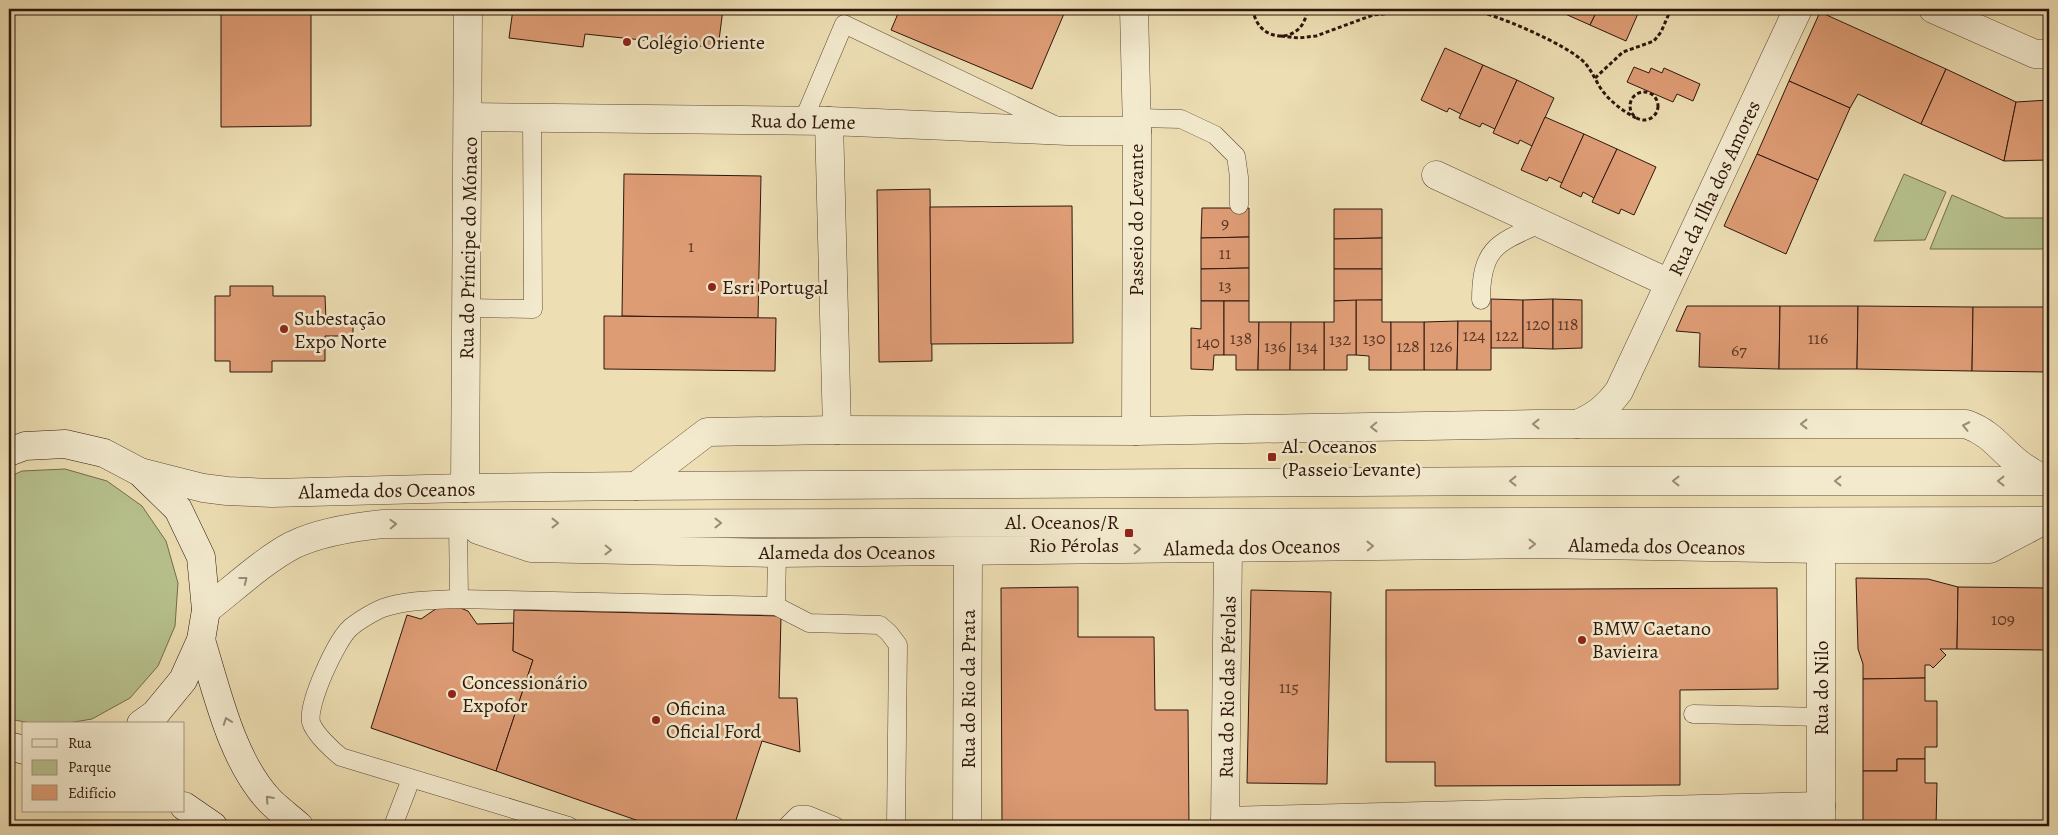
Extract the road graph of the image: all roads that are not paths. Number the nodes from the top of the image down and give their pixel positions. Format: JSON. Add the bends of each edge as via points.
{"nodes":[{"id":1,"x":468,"y":9,"type":"edge"},
{"id":2,"x":1134,"y":9,"type":"edge"},
{"id":3,"x":1933,"y":9,"type":"edge"},
{"id":4,"x":1794,"y":10,"type":"edge"},
{"id":5,"x":2049,"y":54,"type":"edge"},
{"id":6,"x":469,"y":117,"type":"junction"},
{"id":7,"x":532,"y":118,"type":"junction"},
{"id":8,"x":816,"y":121,"type":"junction"},
{"id":9,"x":1137,"y":125,"type":"junction"},
{"id":10,"x":1068,"y":131,"type":"junction"},
{"id":11,"x":1436,"y":175,"type":"dead end"},
{"id":12,"x":1239,"y":205,"type":"dead end"},
{"id":13,"x":1540,"y":224,"type":"junction"},
{"id":14,"x":1669,"y":283,"type":"junction"},
{"id":15,"x":1481,"y":300,"type":"dead end"},
{"id":16,"x":467,"y":308,"type":"junction"},
{"id":17,"x":1630,"y":368,"type":"junction"},
{"id":18,"x":1576,"y":424,"type":"junction"},
{"id":19,"x":1665,"y":424,"type":"junction"},
{"id":20,"x":837,"y":430,"type":"junction"},
{"id":21,"x":1136,"y":431,"type":"junction"},
{"id":22,"x":14,"y":448,"type":"edge"},
{"id":23,"x":140,"y":472,"type":"junction"},
{"id":24,"x":2049,"y":480,"type":"edge"},
{"id":25,"x":636,"y":486,"type":"junction"},
{"id":26,"x":466,"y":488,"type":"junction"},
{"id":27,"x":2046,"y":521,"type":"edge"},
{"id":28,"x":458,"y":523,"type":"junction"},
{"id":29,"x":1228,"y":548,"type":"junction"},
{"id":30,"x":1821,"y":550,"type":"junction"},
{"id":31,"x":968,"y":551,"type":"junction"},
{"id":32,"x":777,"y":553,"type":"junction"},
{"id":33,"x":459,"y":599,"type":"junction"},
{"id":34,"x":776,"y":606,"type":"junction"},
{"id":35,"x":206,"y":610,"type":"junction"},
{"id":36,"x":201,"y":640,"type":"junction"},
{"id":37,"x":1693,"y":714,"type":"dead end"},
{"id":38,"x":1821,"y":717,"type":"junction"},
{"id":39,"x":144,"y":722,"type":"edge"},
{"id":40,"x":9,"y":746,"type":"edge"},
{"id":41,"x":22,"y":749,"type":"edge"},
{"id":42,"x":411,"y":779,"type":"junction"},
{"id":43,"x":185,"y":807,"type":"edge"},
{"id":44,"x":1821,"y":816,"type":"edge"},
{"id":45,"x":1225,"y":824,"type":"edge"},
{"id":46,"x":213,"y":826,"type":"edge"},
{"id":47,"x":299,"y":826,"type":"edge"},
{"id":48,"x":393,"y":826,"type":"edge"},
{"id":49,"x":569,"y":826,"type":"edge"},
{"id":50,"x":787,"y":826,"type":"edge"},
{"id":51,"x":835,"y":826,"type":"edge"},
{"id":52,"x":896,"y":826,"type":"edge"},
{"id":53,"x":968,"y":826,"type":"edge"}],
"edges":[{"from":1,"to":6,"type":"street","name":"Rua do Príncipe do Mónaco"},
{"from":2,"to":9,"type":"street","name":"Passeio do Levante"},
{"from":3,"to":5,"type":"street","via":[[2035,54]]},
{"from":4,"to":14,"type":"street","name":"Rua da Ilha dos Amores"},
{"from":6,"to":7,"type":"street","name":"Rua do Leme"},
{"from":6,"to":16,"type":"street","name":"Rua do Príncipe do Mónaco"},
{"from":7,"to":8,"type":"street","name":"Rua do Leme"},
{"from":7,"to":16,"type":"lane","via":[[533,309]]},
{"from":8,"to":10,"type":"street","name":"Rua do Leme"},
{"from":8,"to":10,"type":"lane","via":[[844,24]]},
{"from":8,"to":20,"type":"street"},
{"from":9,"to":10,"type":"street","name":"Rua do Leme"},
{"from":9,"to":12,"type":"lane","via":[[1181,120],[1215,135],[1236,156]]},
{"from":9,"to":21,"type":"street","name":"Passeio do Levante"},
{"from":11,"to":13,"type":"street"},
{"from":13,"to":14,"type":"street"},
{"from":13,"to":15,"type":"lane","via":[[1495,248],[1485,261]]},
{"from":14,"to":17,"type":"street","name":"Rua da Ilha dos Amores"},
{"from":16,"to":26,"type":"street","name":"Rua do Príncipe do Mónaco"},
{"from":17,"to":18,"type":"street","name":"Rua da Ilha dos Amores","via":[[1607,406],[1594,417]]},
{"from":17,"to":19,"type":"street","name":"Rua da Ilha dos Amores","via":[[1630,387],[1636,408]]},
{"from":18,"to":19,"type":"street","name":"Alameda dos Oceanos"},
{"from":18,"to":21,"type":"street","name":"Alameda dos Oceanos","one_way":true},
{"from":24,"to":19,"type":"street","name":"Alameda dos Oceanos","one_way":true,"via":[[2029,471],[1991,437],[1966,424]]},
{"from":20,"to":21,"type":"street","name":"Alameda dos Oceanos"},
{"from":20,"to":25,"type":"street","name":"Alameda dos Oceanos","via":[[706,432]]},
{"from":22,"to":23,"type":"street","via":[[65,444],[104,453]]},
{"from":23,"to":26,"type":"street","name":"Alameda dos Oceanos","via":[[227,491],[272,493]]},
{"from":23,"to":35,"type":"street","via":[[178,509],[201,557]]},
{"from":24,"to":25,"type":"street","name":"Alameda dos Oceanos","one_way":true},
{"from":25,"to":26,"type":"street","name":"Alameda dos Oceanos"},
{"from":28,"to":27,"type":"street","name":"Alameda dos Oceanos","one_way":true},
{"from":27,"to":30,"type":"street","name":"Alameda dos Oceanos","via":[[1990,549]]},
{"from":28,"to":32,"type":"street","name":"Alameda dos Oceanos","one_way":true,"via":[[531,548]]},
{"from":28,"to":33,"type":"lane"},
{"from":35,"to":28,"type":"street","name":"Alameda dos Oceanos","one_way":true,"via":[[278,554],[318,535],[383,524]]},
{"from":29,"to":30,"type":"street","name":"Alameda dos Oceanos","one_way":true,"via":[[1538,544]]},
{"from":31,"to":29,"type":"street","name":"Alameda dos Oceanos","one_way":true},
{"from":29,"to":45,"type":"street","name":"Rua do Rio das Pérolas"},
{"from":30,"to":38,"type":"street","name":"Rua do Nilo"},
{"from":31,"to":32,"type":"street","name":"Alameda dos Oceanos"},
{"from":31,"to":53,"type":"street","name":"Rua do Rio da Prata"},
{"from":32,"to":34,"type":"lane"},
{"from":33,"to":34,"type":"lane"},
{"from":33,"to":42,"type":"lane","via":[[418,601],[382,609],[351,627],[337,644],[312,702],[311,723],[341,757]]},
{"from":34,"to":52,"type":"lane","via":[[810,623],[880,625],[898,645]]},
{"from":35,"to":36,"type":"street"},
{"from":36,"to":39,"type":"street","via":[[183,680],[155,714]]},
{"from":47,"to":36,"type":"street","one_way":true,"via":[[270,801],[246,766],[226,720]]},
{"from":37,"to":38,"type":"lane"},
{"from":38,"to":44,"type":"street","name":"Rua do Nilo"},
{"from":40,"to":41,"type":"street"},
{"from":42,"to":48,"type":"lane"},
{"from":42,"to":49,"type":"lane"},
{"from":43,"to":46,"type":"street"},
{"from":44,"to":45,"type":"street"},
{"from":50,"to":51,"type":"lane","via":[[798,816],[808,816]]}]}
